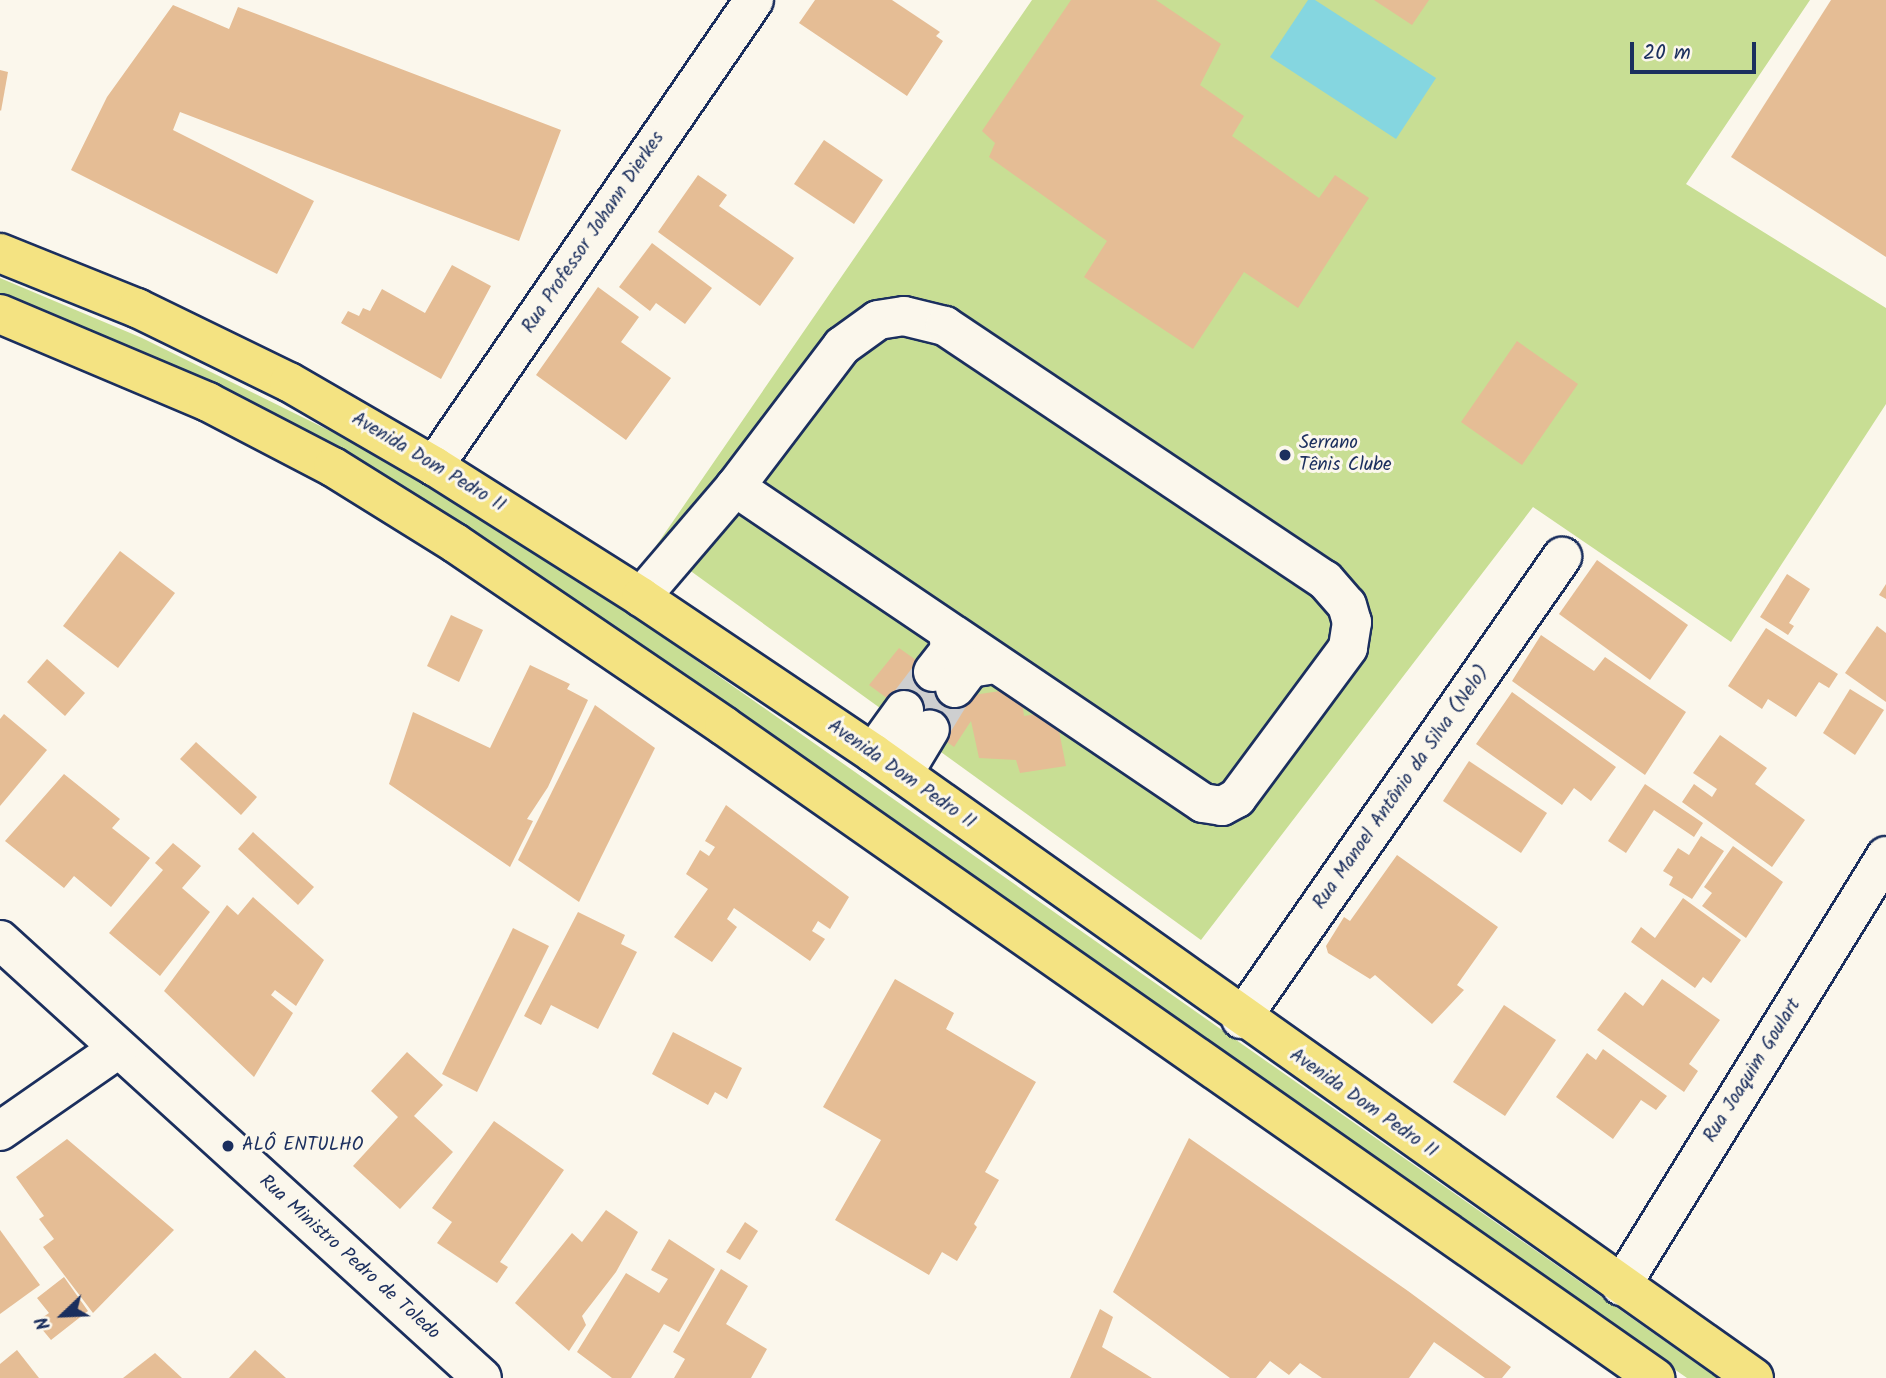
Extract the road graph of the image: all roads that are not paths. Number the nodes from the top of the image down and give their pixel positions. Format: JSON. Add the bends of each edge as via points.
{"nodes":[{"id":1,"x":754,"y":0,"type":"edge"},
{"id":2,"x":0,"y":253,"type":"edge"},
{"id":3,"x":0,"y":314,"type":"edge"},
{"id":4,"x":434,"y":466,"type":"junction"},
{"id":5,"x":735,"y":487,"type":"junction"},
{"id":6,"x":1562,"y":557,"type":"dead end"},
{"id":7,"x":641,"y":597,"type":"junction"},
{"id":8,"x":947,"y":632,"type":"junction"},
{"id":9,"x":995,"y":664,"type":"junction"},
{"id":10,"x":917,"y":720,"type":"tunnel mouth"},
{"id":11,"x":888,"y":764,"type":"junction"},
{"id":12,"x":1886,"y":856,"type":"edge"},
{"id":13,"x":0,"y":940,"type":"edge"},
{"id":14,"x":1241,"y":1019,"type":"junction"},
{"id":15,"x":118,"y":1049,"type":"junction"},
{"id":16,"x":0,"y":1131,"type":"edge"},
{"id":17,"x":1621,"y":1286,"type":"junction"},
{"id":18,"x":482,"y":1378,"type":"edge"},
{"id":19,"x":1655,"y":1378,"type":"edge"},
{"id":20,"x":1754,"y":1378,"type":"edge"}],
"edges":[{"from":1,"to":4,"type":"street","name":"Rua Professor Johann Dierkes"},
{"from":2,"to":4,"type":"main road","name":"Avenida Dom Pedro II","via":[[232,352]]},
{"from":3,"to":19,"type":"main road","via":[[208,402],[333,467],[455,543]]},
{"from":4,"to":7,"type":"main road","name":"Avenida Dom Pedro II"},
{"from":5,"to":7,"type":"street"},
{"from":5,"to":8,"type":"street"},
{"from":5,"to":9,"type":"street","via":[[842,346],[878,320],[904,316],[945,326],[1325,580],[1347,605],[1352,622],[1348,648],[1237,798],[1223,806],[1203,803]]},
{"from":6,"to":14,"type":"street","name":"Rua Manoel Antônio da Silva (Nelo)"},
{"from":7,"to":11,"type":"main road","name":"Avenida Dom Pedro II"},
{"from":8,"to":9,"type":"street"},
{"from":8,"to":9,"type":"street","via":[[950,650],[944,680],[970,668]]},
{"from":10,"to":11,"type":"street"},
{"from":11,"to":14,"type":"main road","name":"Avenida Dom Pedro II"},
{"from":12,"to":17,"type":"street","name":"Rua Joaquim Goulart"},
{"from":13,"to":15,"type":"street","name":"Rua Ministro Pedro de Toledo"},
{"from":14,"to":17,"type":"main road","name":"Avenida Dom Pedro II"},
{"from":15,"to":16,"type":"street"},
{"from":15,"to":18,"type":"street","name":"Rua Ministro Pedro de Toledo"},
{"from":17,"to":20,"type":"main road","name":"Avenida Dom Pedro II"}]}
